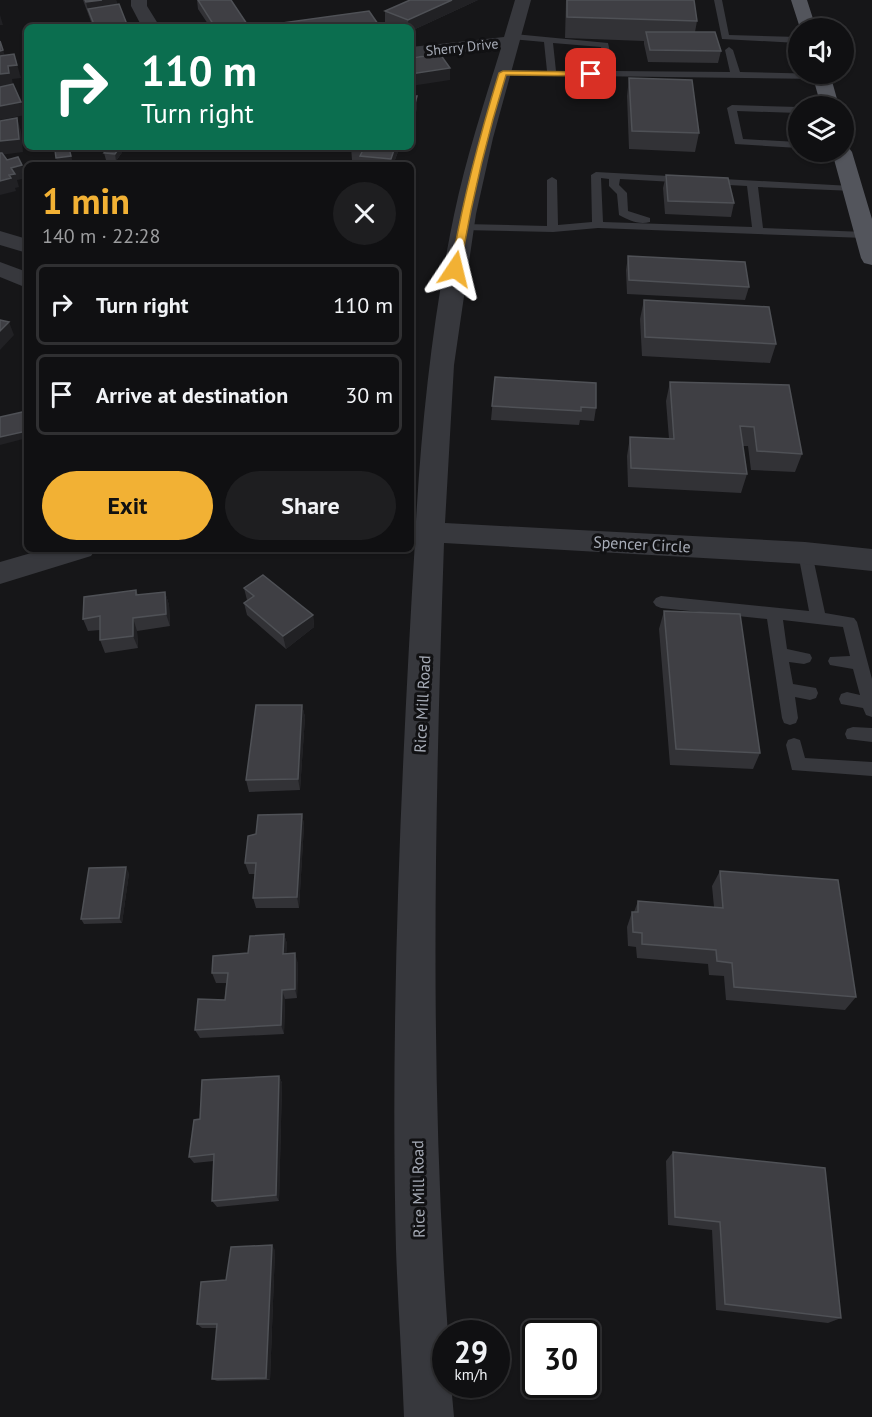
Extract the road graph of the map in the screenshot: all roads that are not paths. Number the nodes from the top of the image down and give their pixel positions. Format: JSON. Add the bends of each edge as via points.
{"nodes":[{"id":1,"x":139,"y":0,"type":"edge"},
{"id":2,"x":523,"y":0,"type":"edge"},
{"id":3,"x":718,"y":0,"type":"edge"},
{"id":4,"x":799,"y":0,"type":"edge"},
{"id":5,"x":805,"y":18,"type":"edge"},
{"id":6,"x":149,"y":24,"type":"edge"},
{"id":7,"x":513,"y":39,"type":"junction"},
{"id":8,"x":548,"y":40,"type":"junction"},
{"id":9,"x":788,"y":40,"type":"edge"},
{"id":10,"x":729,"y":50,"type":"dead end"},
{"id":11,"x":414,"y":52,"type":"edge"},
{"id":12,"x":503,"y":73,"type":"junction"},
{"id":13,"x":552,"y":74,"type":"junction"},
{"id":14,"x":610,"y":74,"type":"junction"},
{"id":15,"x":736,"y":75,"type":"junction"},
{"id":16,"x":788,"y":75,"type":"edge"},
{"id":17,"x":788,"y":110,"type":"edge"},
{"id":18,"x":788,"y":144,"type":"edge"},
{"id":19,"x":844,"y":162,"type":"edge"},
{"id":20,"x":552,"y":180,"type":"dead end"},
{"id":21,"x":615,"y":181,"type":"junction"},
{"id":22,"x":752,"y":183,"type":"junction"},
{"id":23,"x":851,"y":189,"type":"junction"},
{"id":24,"x":865,"y":211,"type":"edge"},
{"id":25,"x":636,"y":219,"type":"junction"},
{"id":26,"x":598,"y":225,"type":"junction"},
{"id":27,"x":463,"y":227,"type":"junction"},
{"id":28,"x":757,"y":227,"type":"junction"},
{"id":29,"x":553,"y":229,"type":"junction"},
{"id":30,"x":865,"y":235,"type":"junction"},
{"id":31,"x":0,"y":238,"type":"edge"},
{"id":32,"x":24,"y":245,"type":"edge"},
{"id":33,"x":872,"y":258,"type":"edge"},
{"id":34,"x":0,"y":269,"type":"edge"},
{"id":35,"x":24,"y":280,"type":"edge"},
{"id":36,"x":421,"y":531,"type":"edge"},
{"id":37,"x":71,"y":552,"type":"edge"},
{"id":38,"x":805,"y":554,"type":"junction"},
{"id":39,"x":872,"y":560,"type":"edge"},
{"id":40,"x":0,"y":573,"type":"edge"},
{"id":41,"x":661,"y":602,"type":"dead end"},
{"id":42,"x":774,"y":615,"type":"junction"},
{"id":43,"x":818,"y":618,"type":"junction"},
{"id":44,"x":780,"y":654,"type":"junction"},
{"id":45,"x":804,"y":658,"type":"dead end"},
{"id":46,"x":836,"y":661,"type":"dead end"},
{"id":47,"x":860,"y":663,"type":"junction"},
{"id":48,"x":786,"y":689,"type":"junction"},
{"id":49,"x":810,"y":693,"type":"dead end"},
{"id":50,"x":847,"y":699,"type":"dead end"},
{"id":51,"x":871,"y":706,"type":"edge"},
{"id":52,"x":790,"y":718,"type":"dead end"},
{"id":53,"x":854,"y":734,"type":"dead end"},
{"id":54,"x":872,"y":735,"type":"edge"},
{"id":55,"x":794,"y":745,"type":"dead end"},
{"id":56,"x":872,"y":769,"type":"edge"},
{"id":57,"x":429,"y":1417,"type":"edge"}],
"edges":[{"from":1,"to":6,"type":"street","via":[[138,6]]},
{"from":2,"to":7,"type":"street","name":"Rice Mill Road"},
{"from":3,"to":9,"type":"lane","via":[[725,37]]},
{"from":4,"to":5,"type":"main road"},
{"from":7,"to":8,"type":"lane"},
{"from":7,"to":11,"type":"street","name":"Sherry Drive"},
{"from":7,"to":12,"type":"street","name":"Rice Mill Road"},
{"from":8,"to":13,"type":"lane"},
{"from":8,"to":14,"type":"lane","via":[[605,45]]},
{"from":10,"to":15,"type":"lane"},
{"from":12,"to":13,"type":"lane"},
{"from":12,"to":27,"type":"street","name":"Rice Mill Road","via":[[483,138]]},
{"from":13,"to":14,"type":"lane"},
{"from":14,"to":15,"type":"lane"},
{"from":15,"to":16,"type":"lane"},
{"from":17,"to":18,"type":"lane","via":[[732,108],[739,142]]},
{"from":19,"to":23,"type":"main road"},
{"from":20,"to":29,"type":"lane"},
{"from":21,"to":22,"type":"lane"},
{"from":21,"to":25,"type":"lane","via":[[622,193],[623,213]]},
{"from":21,"to":25,"type":"lane","via":[[603,192],[606,209],[616,216]]},
{"from":21,"to":26,"type":"lane","via":[[596,175]]},
{"from":22,"to":23,"type":"lane"},
{"from":22,"to":28,"type":"lane"},
{"from":23,"to":24,"type":"main road"},
{"from":24,"to":30,"type":"main road"},
{"from":25,"to":28,"type":"lane"},
{"from":26,"to":28,"type":"lane"},
{"from":26,"to":29,"type":"lane"},
{"from":27,"to":29,"type":"lane"},
{"from":27,"to":36,"type":"street","name":"Rice Mill Road"},
{"from":28,"to":30,"type":"lane"},
{"from":30,"to":33,"type":"main road"},
{"from":31,"to":32,"type":"street"},
{"from":34,"to":35,"type":"street"},
{"from":36,"to":38,"type":"street","name":"Spencer Circle"},
{"from":36,"to":57,"type":"street","name":"Rice Mill Road","via":[[416,1106],[419,1250]]},
{"from":37,"to":40,"type":"street"},
{"from":38,"to":39,"type":"street","name":"Spencer Circle"},
{"from":38,"to":43,"type":"lane"},
{"from":41,"to":42,"type":"lane"},
{"from":42,"to":43,"type":"lane"},
{"from":42,"to":44,"type":"lane"},
{"from":43,"to":47,"type":"lane","via":[[849,622]]},
{"from":44,"to":45,"type":"lane"},
{"from":44,"to":48,"type":"lane"},
{"from":46,"to":47,"type":"lane"},
{"from":47,"to":51,"type":"lane"},
{"from":48,"to":49,"type":"lane"},
{"from":48,"to":52,"type":"lane"},
{"from":50,"to":51,"type":"lane"},
{"from":53,"to":54,"type":"lane"},
{"from":55,"to":56,"type":"lane","via":[[798,765]]}]}
